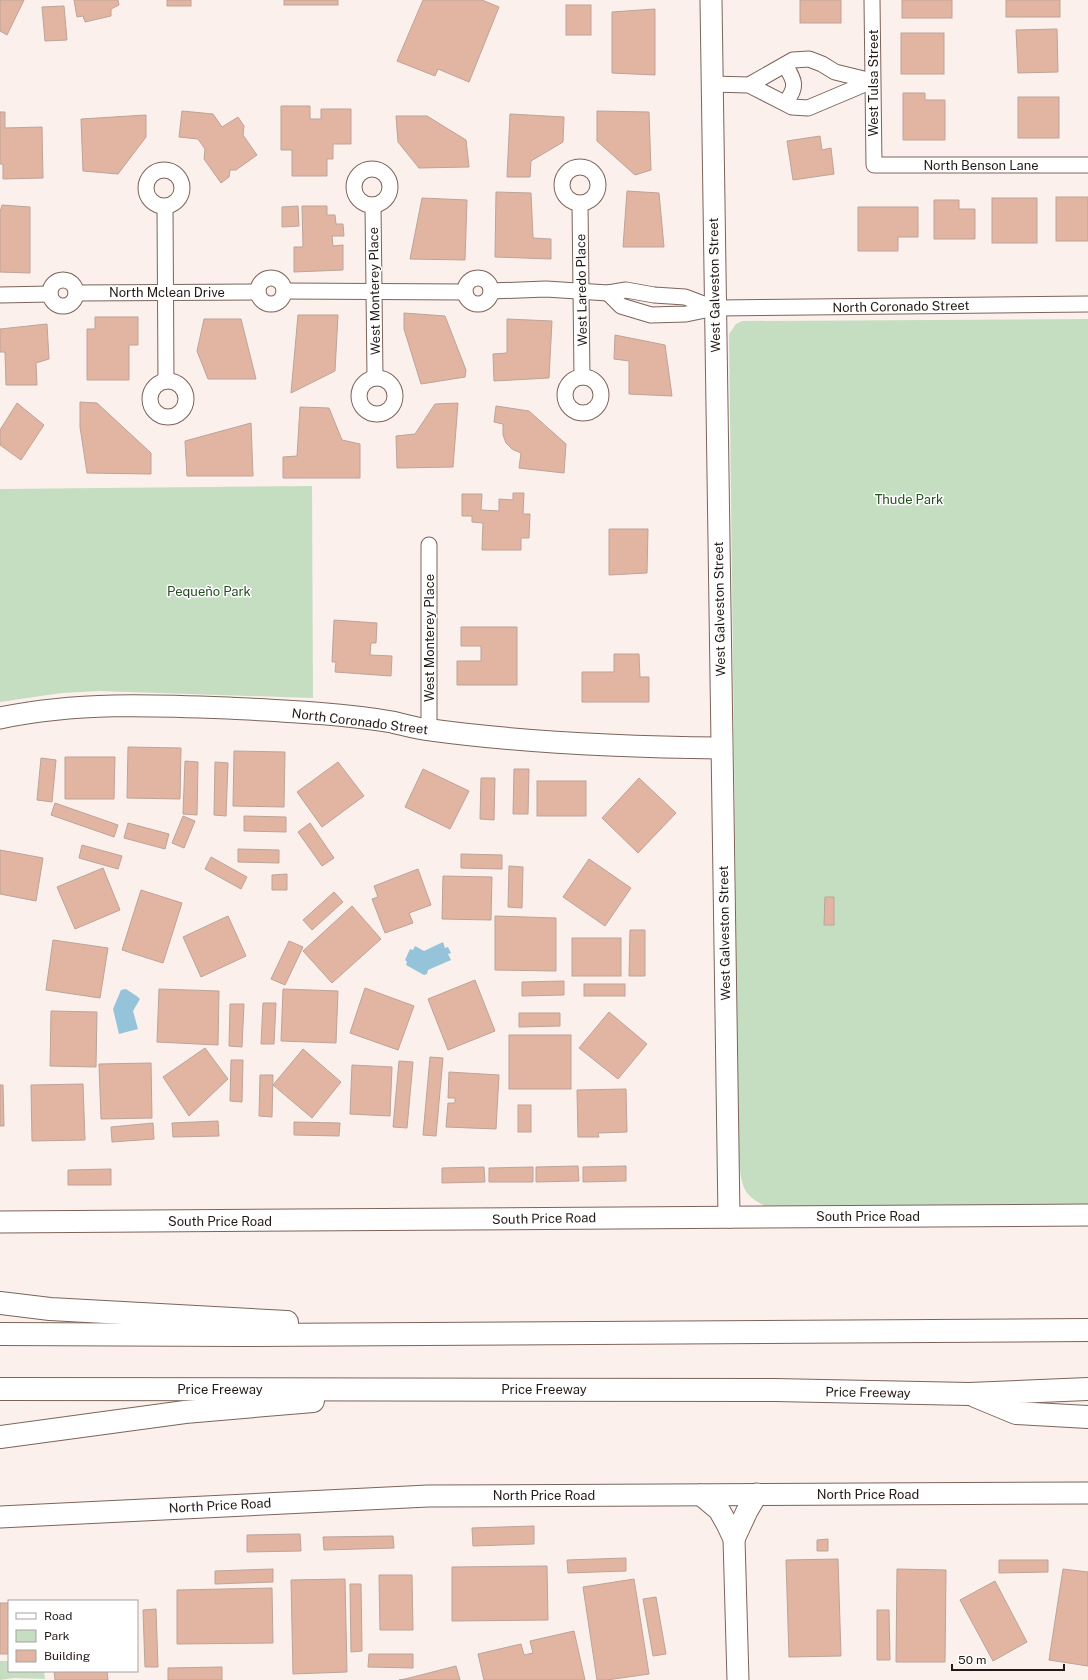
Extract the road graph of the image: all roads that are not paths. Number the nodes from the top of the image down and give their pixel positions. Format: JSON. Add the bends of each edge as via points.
{"nodes":[{"id":1,"x":711,"y":0,"type":"edge"},
{"id":2,"x":872,"y":0,"type":"edge"},
{"id":3,"x":785,"y":65,"type":"junction"},
{"id":4,"x":872,"y":81,"type":"junction"},
{"id":5,"x":711,"y":84,"type":"junction"},
{"id":6,"x":750,"y":85,"type":"junction"},
{"id":7,"x":785,"y":103,"type":"junction"},
{"id":8,"x":1088,"y":165,"type":"edge"},
{"id":9,"x":874,"y":166,"type":"joint"},
{"id":10,"x":580,"y":204,"type":"dead end"},
{"id":11,"x":373,"y":205,"type":"dead end"},
{"id":12,"x":165,"y":207,"type":"dead end"},
{"id":13,"x":374,"y":291,"type":"junction"},
{"id":14,"x":582,"y":291,"type":"junction"},
{"id":15,"x":166,"y":292,"type":"junction"},
{"id":16,"x":608,"y":293,"type":"junction"},
{"id":17,"x":0,"y":295,"type":"edge"},
{"id":18,"x":654,"y":295,"type":"junction"},
{"id":19,"x":1088,"y":304,"type":"edge"},
{"id":20,"x":715,"y":308,"type":"junction"},
{"id":21,"x":651,"y":315,"type":"junction"},
{"id":22,"x":582,"y":377,"type":"dead end"},
{"id":23,"x":375,"y":378,"type":"dead end"},
{"id":24,"x":166,"y":381,"type":"dead end"},
{"id":25,"x":429,"y":545,"type":"dead end"},
{"id":26,"x":0,"y":718,"type":"edge"},
{"id":27,"x":429,"y":730,"type":"junction"},
{"id":28,"x":721,"y":748,"type":"junction"},
{"id":29,"x":1088,"y":1216,"type":"edge"},
{"id":30,"x":729,"y":1217,"type":"junction"},
{"id":31,"x":0,"y":1222,"type":"edge"},
{"id":32,"x":0,"y":1303,"type":"edge"},
{"id":33,"x":1088,"y":1330,"type":"edge"},
{"id":34,"x":0,"y":1334,"type":"edge"},
{"id":35,"x":466,"y":1334,"type":"junction"},
{"id":36,"x":0,"y":1389,"type":"edge"},
{"id":37,"x":432,"y":1389,"type":"junction"},
{"id":38,"x":1088,"y":1389,"type":"edge"},
{"id":39,"x":969,"y":1394,"type":"junction"},
{"id":40,"x":1088,"y":1417,"type":"edge"},
{"id":41,"x":0,"y":1437,"type":"edge"},
{"id":42,"x":1088,"y":1493,"type":"edge"},
{"id":43,"x":757,"y":1494,"type":"junction"},
{"id":44,"x":701,"y":1495,"type":"junction"},
{"id":45,"x":0,"y":1517,"type":"edge"},
{"id":46,"x":734,"y":1539,"type":"junction"},
{"id":47,"x":738,"y":1680,"type":"edge"}],
"edges":[{"from":1,"to":5,"type":"street","name":"West Galveston Street"},
{"from":2,"to":4,"type":"street","name":"West Tulsa Street"},
{"from":3,"to":4,"type":"street","via":[[793,60],[809,60],[835,72]]},
{"from":3,"to":6,"type":"street"},
{"from":3,"to":7,"type":"street","via":[[793,78],[794,86],[793,94]]},
{"from":4,"to":7,"type":"street","via":[[808,108],[792,107]]},
{"from":4,"to":9,"type":"street","name":"West Tulsa Street"},
{"from":5,"to":6,"type":"street"},
{"from":5,"to":20,"type":"street","name":"West Galveston Street"},
{"from":6,"to":7,"type":"street"},
{"from":8,"to":9,"type":"street","name":"North Benson Lane"},
{"from":10,"to":14,"type":"street","name":"West Laredo Place"},
{"from":11,"to":13,"type":"street","name":"West Monterey Place"},
{"from":12,"to":15,"type":"street"},
{"from":13,"to":14,"type":"street","name":"North Mclean Drive","via":[[465,292],[468,300],[480,304],[488,299],[490,291]]},
{"from":13,"to":15,"type":"street","name":"North Mclean Drive","via":[[284,291],[278,281],[270,279],[260,284],[258,292]]},
{"from":13,"to":23,"type":"street","name":"West Monterey Place"},
{"from":14,"to":16,"type":"street","name":"North Mclean Drive"},
{"from":14,"to":22,"type":"street","name":"West Laredo Place"},
{"from":15,"to":17,"type":"street","name":"North Mclean Drive","via":[[76,293],[73,301],[66,306],[54,302],[50,294]]},
{"from":15,"to":24,"type":"street"},
{"from":16,"to":18,"type":"street","name":"North Mclean Drive","via":[[626,290]]},
{"from":16,"to":21,"type":"street","via":[[621,306]]},
{"from":18,"to":20,"type":"street","name":"North Mclean Drive","via":[[685,297]]},
{"from":18,"to":21,"type":"street"},
{"from":19,"to":20,"type":"street","name":"North Coronado Street"},
{"from":20,"to":21,"type":"street","via":[[686,314]]},
{"from":20,"to":28,"type":"street","name":"West Galveston Street"},
{"from":25,"to":27,"type":"street","name":"West Monterey Place"},
{"from":26,"to":27,"type":"street","name":"North Coronado Street","via":[[60,708],[178,706],[300,712],[391,722]]},
{"from":27,"to":28,"type":"street","name":"North Coronado Street","via":[[557,743]]},
{"from":28,"to":30,"type":"street","name":"West Galveston Street"},
{"from":29,"to":30,"type":"street","name":"South Price Road"},
{"from":30,"to":31,"type":"street","name":"South Price Road"},
{"from":32,"to":35,"type":"highway","via":[[50,1309]]},
{"from":33,"to":35,"type":"highway"},
{"from":34,"to":35,"type":"highway"},
{"from":36,"to":37,"type":"highway","name":"Price Freeway"},
{"from":37,"to":39,"type":"highway","name":"Price Freeway","via":[[775,1390]]},
{"from":37,"to":41,"type":"highway","via":[[186,1412]]},
{"from":38,"to":39,"type":"highway","name":"Price Freeway"},
{"from":39,"to":40,"type":"highway","via":[[1016,1413]]},
{"from":42,"to":43,"type":"street","name":"North Price Road"},
{"from":43,"to":44,"type":"street","name":"North Price Road"},
{"from":43,"to":46,"type":"street","via":[[746,1511]]},
{"from":44,"to":45,"type":"street","name":"North Price Road","via":[[428,1496]]},
{"from":44,"to":46,"type":"street","via":[[719,1510]]},
{"from":46,"to":47,"type":"street"}]}
